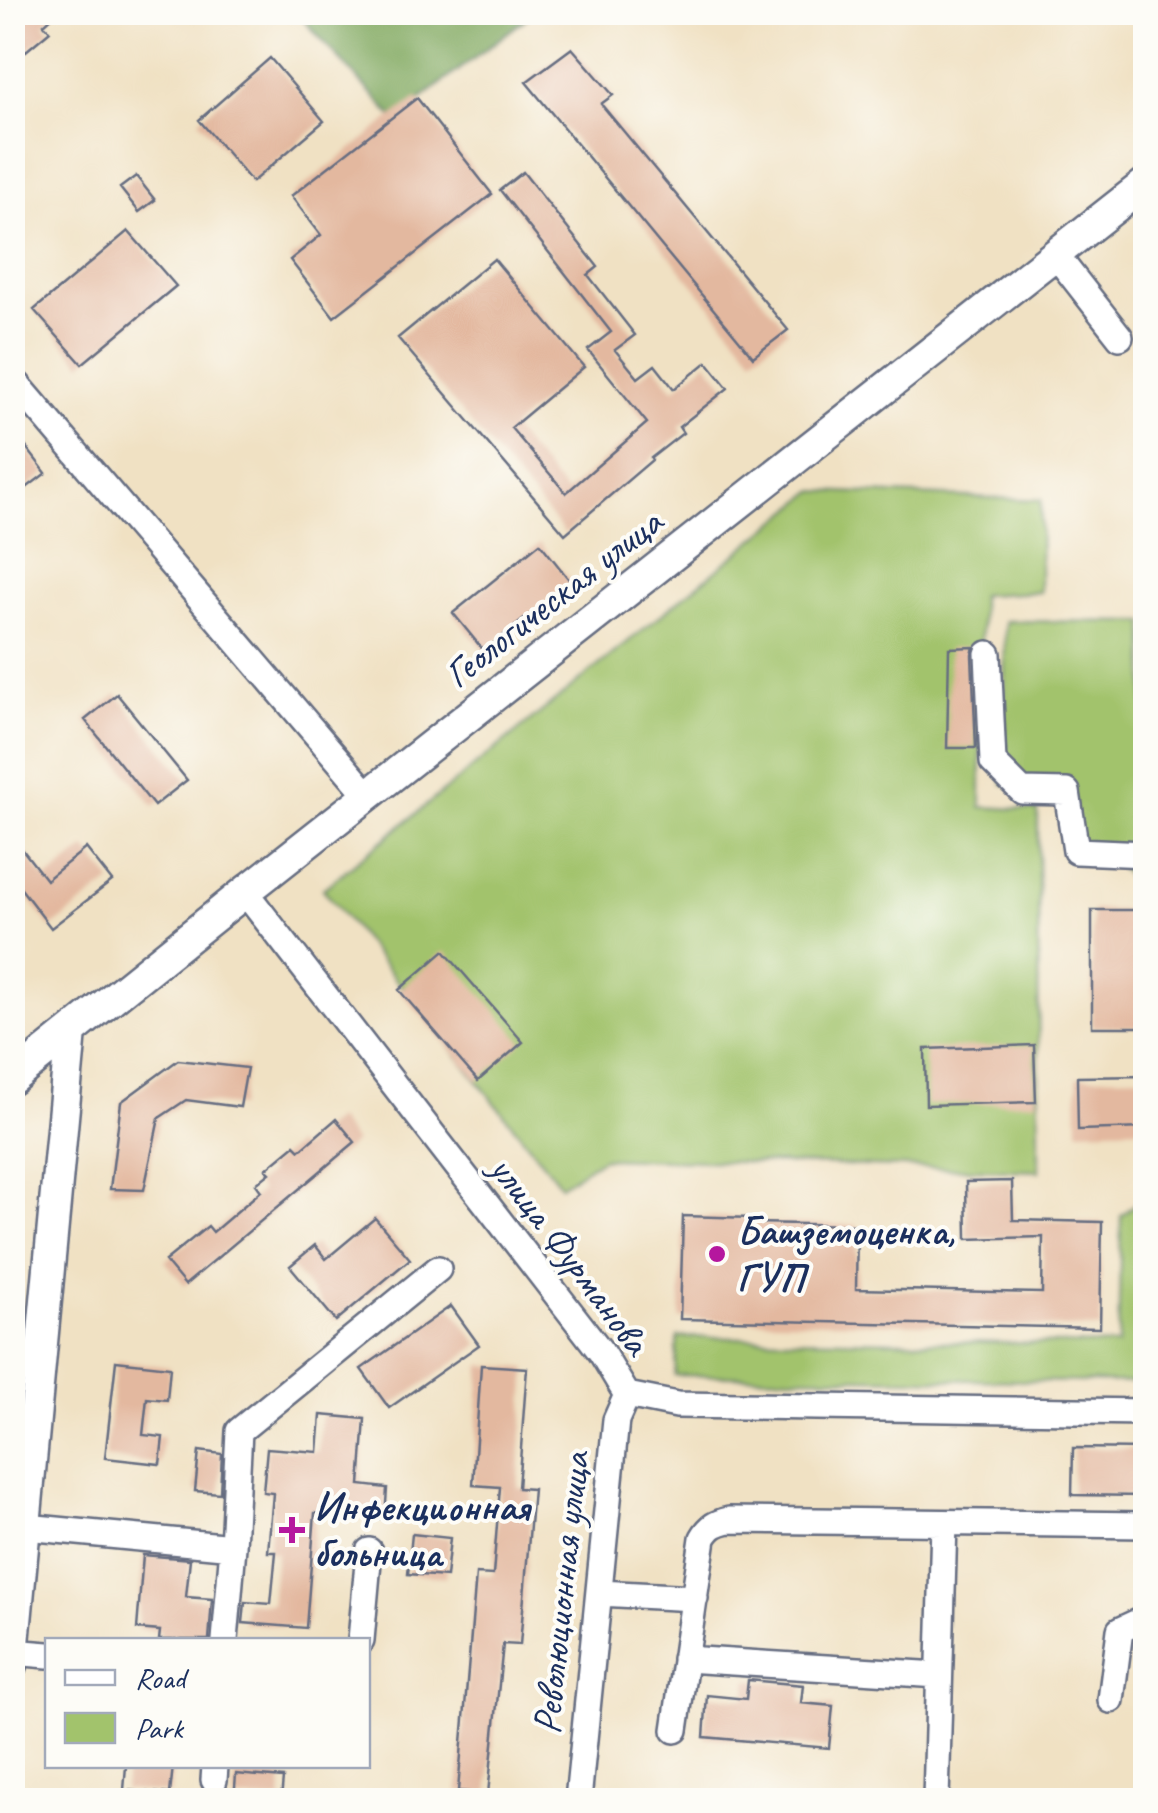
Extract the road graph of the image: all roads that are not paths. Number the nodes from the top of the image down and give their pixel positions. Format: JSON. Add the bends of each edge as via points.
{"nodes":[{"id":1,"x":1146,"y":183,"type":"edge"},
{"id":2,"x":1055,"y":254,"type":"junction"},
{"id":3,"x":1120,"y":337,"type":"dead end"},
{"id":4,"x":18,"y":385,"type":"dead end"},
{"id":5,"x":988,"y":654,"type":"dead end"},
{"id":6,"x":368,"y":795,"type":"junction"},
{"id":7,"x":1146,"y":854,"type":"edge"},
{"id":8,"x":245,"y":892,"type":"junction"},
{"id":9,"x":72,"y":1032,"type":"junction"},
{"id":10,"x":12,"y":1078,"type":"edge"},
{"id":11,"x":438,"y":1269,"type":"dead end"},
{"id":12,"x":627,"y":1395,"type":"junction"},
{"id":13,"x":1146,"y":1412,"type":"edge"},
{"id":14,"x":944,"y":1523,"type":"junction"},
{"id":15,"x":1146,"y":1525,"type":"edge"},
{"id":16,"x":26,"y":1528,"type":"junction"},
{"id":17,"x":233,"y":1546,"type":"junction"},
{"id":18,"x":369,"y":1551,"type":"dead end"},
{"id":19,"x":599,"y":1593,"type":"junction"},
{"id":20,"x":694,"y":1598,"type":"junction"},
{"id":21,"x":1146,"y":1618,"type":"edge"},
{"id":22,"x":225,"y":1638,"type":"edge"},
{"id":23,"x":361,"y":1638,"type":"edge"},
{"id":24,"x":13,"y":1656,"type":"edge"},
{"id":25,"x":45,"y":1656,"type":"edge"},
{"id":26,"x":686,"y":1659,"type":"junction"},
{"id":27,"x":939,"y":1675,"type":"junction"},
{"id":28,"x":1111,"y":1700,"type":"dead end"},
{"id":29,"x":675,"y":1730,"type":"dead end"},
{"id":30,"x":578,"y":1800,"type":"edge"},
{"id":31,"x":936,"y":1800,"type":"edge"}],
"edges":[{"from":1,"to":2,"type":"main road","name":"Геологическая улица"},
{"from":2,"to":3,"type":"street"},
{"from":2,"to":6,"type":"main road","name":"Геологическая улица"},
{"from":4,"to":6,"type":"street"},
{"from":5,"to":7,"type":"street","via":[[993,762],[1022,791],[1067,792],[1076,851]]},
{"from":6,"to":8,"type":"main road","name":"Геологическая улица"},
{"from":8,"to":9,"type":"main road","name":"Геологическая улица"},
{"from":8,"to":12,"type":"street","name":"улица Фурманова","via":[[601,1352]]},
{"from":9,"to":10,"type":"main road","name":"Геологическая улица"},
{"from":9,"to":16,"type":"main road"},
{"from":11,"to":17,"type":"street","via":[[239,1430]]},
{"from":12,"to":13,"type":"street","name":"улица Фурманова","via":[[677,1405]]},
{"from":12,"to":19,"type":"street","name":"Революционная улица","via":[[616,1420]]},
{"from":14,"to":15,"type":"street"},
{"from":14,"to":20,"type":"street","via":[[718,1522],[704,1538]]},
{"from":14,"to":27,"type":"street"},
{"from":16,"to":17,"type":"street"},
{"from":16,"to":24,"type":"main road"},
{"from":17,"to":22,"type":"street"},
{"from":18,"to":23,"type":"street"},
{"from":19,"to":20,"type":"street"},
{"from":19,"to":30,"type":"street","name":"Революционная улица"},
{"from":20,"to":26,"type":"street"},
{"from":21,"to":28,"type":"street","via":[[1120,1630]]},
{"from":24,"to":25,"type":"street"},
{"from":26,"to":27,"type":"street"},
{"from":26,"to":29,"type":"street"},
{"from":27,"to":31,"type":"street"}]}
